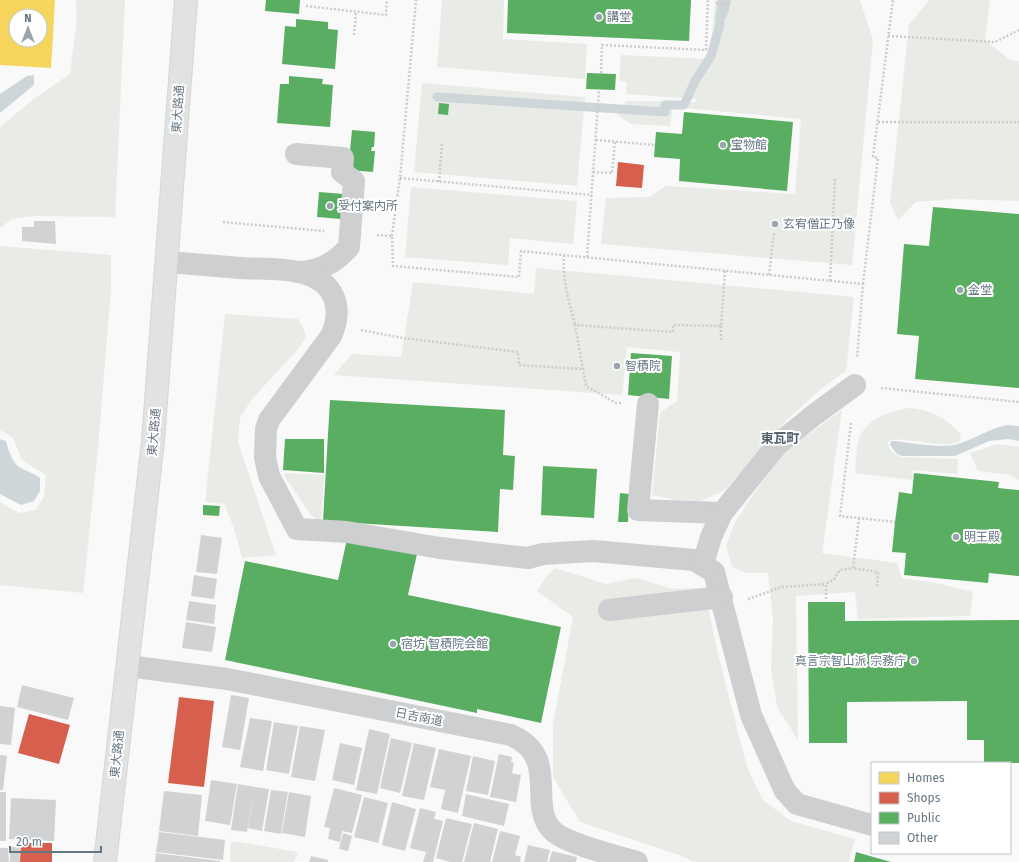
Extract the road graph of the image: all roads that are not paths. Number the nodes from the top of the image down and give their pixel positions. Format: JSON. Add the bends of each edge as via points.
{"nodes":[{"id":1,"x":186,"y":0,"type":"edge"},
{"id":2,"x":296,"y":154,"type":"dead end"},
{"id":3,"x":168,"y":262,"type":"junction"},
{"id":4,"x":297,"y":272,"type":"junction"},
{"id":5,"x":855,"y":385,"type":"road end"},
{"id":6,"x":648,"y":404,"type":"road end"},
{"id":7,"x":722,"y":513,"type":"junction"},
{"id":8,"x":703,"y":564,"type":"junction"},
{"id":9,"x":723,"y":602,"type":"junction"},
{"id":10,"x":608,"y":610,"type":"dead end"},
{"id":11,"x":128,"y":666,"type":"junction"},
{"id":12,"x":871,"y":824,"type":"edge"},
{"id":13,"x":587,"y":855,"type":"edge"},
{"id":14,"x":105,"y":862,"type":"edge"},
{"id":15,"x":638,"y":862,"type":"edge"}],
"edges":[{"from":1,"to":3,"type":"main road","name":"東大路通"},
{"from":2,"to":4,"type":"street","via":[[343,158],[342,172],[354,181],[349,248],[330,265],[313,271]]},
{"from":3,"to":4,"type":"street"},
{"from":3,"to":11,"type":"main road","name":"東大路通","via":[[153,441]]},
{"from":4,"to":8,"type":"street","via":[[318,279],[326,285],[337,304],[336,326],[331,336],[269,420],[266,429],[264,458],[269,476],[297,529],[347,532],[440,548],[528,558],[544,554],[593,551],[694,560]]},
{"from":5,"to":7,"type":"street","via":[[778,444]]},
{"from":6,"to":7,"type":"street","via":[[638,510]]},
{"from":7,"to":8,"type":"street","via":[[711,536]]},
{"from":8,"to":9,"type":"street","via":[[714,572]]},
{"from":9,"to":10,"type":"street"},
{"from":9,"to":12,"type":"street","via":[[751,715],[785,791],[797,804]]},
{"from":11,"to":13,"type":"street","name":"日吉南道","via":[[227,679],[511,736],[527,746],[538,762],[548,825],[559,836]]},
{"from":11,"to":14,"type":"main road","name":"東大路通"},
{"from":13,"to":15,"type":"street","name":"日吉南道"}]}
